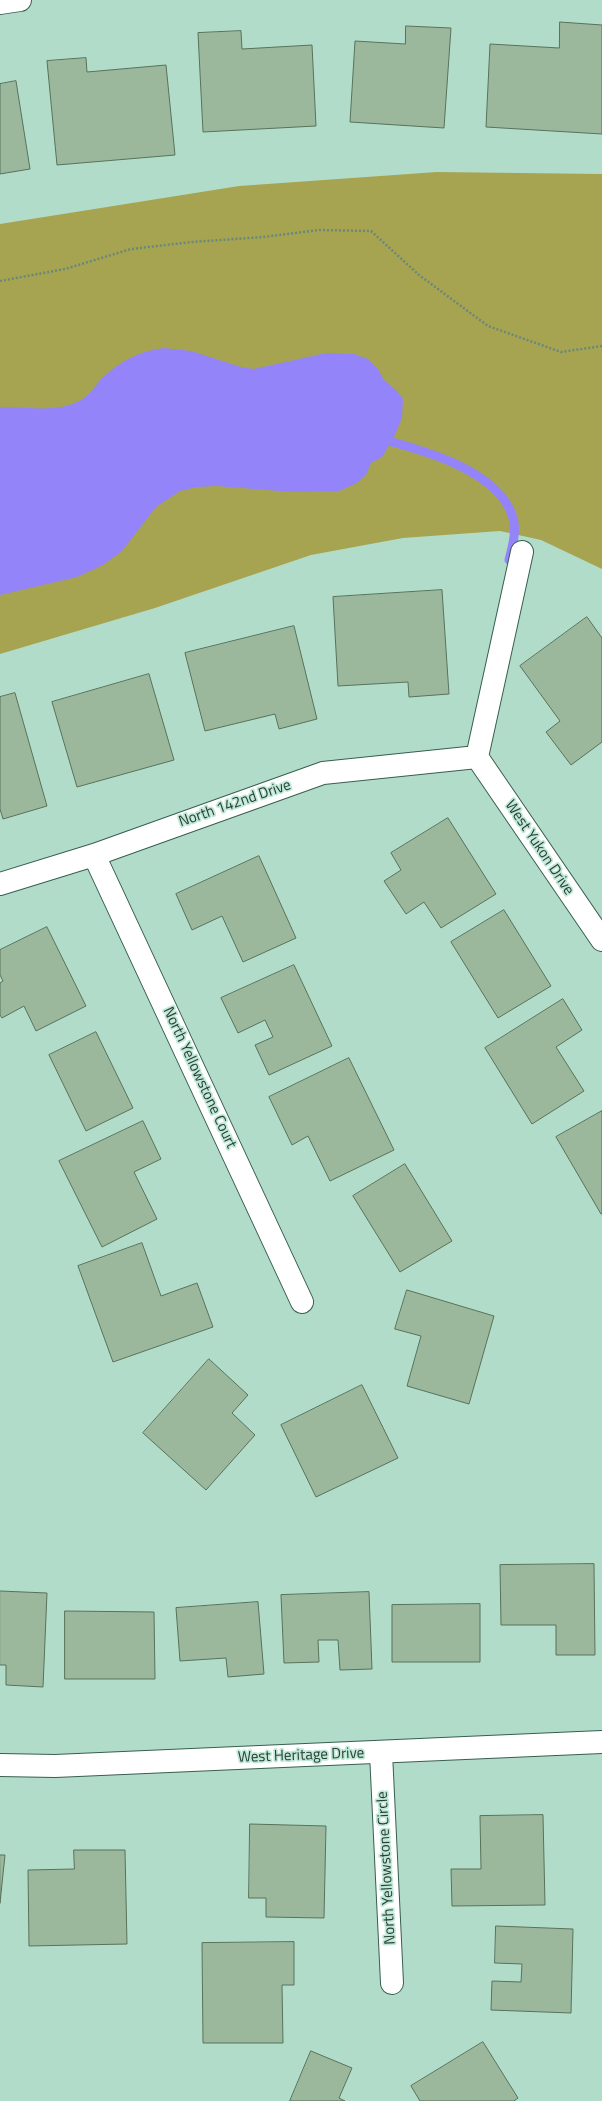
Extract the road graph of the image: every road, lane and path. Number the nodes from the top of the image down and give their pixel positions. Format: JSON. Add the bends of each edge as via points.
{"nodes":[{"id":1,"x":20,"y":0,"type":"edge"},
{"id":2,"x":0,"y":3,"type":"edge"},
{"id":3,"x":0,"y":281,"type":"edge"},
{"id":4,"x":602,"y":346,"type":"edge"},
{"id":5,"x":522,"y":552,"type":"dead end"},
{"id":6,"x":476,"y":757,"type":"junction"},
{"id":7,"x":94,"y":855,"type":"junction"},
{"id":8,"x":0,"y":884,"type":"edge"},
{"id":9,"x":602,"y":940,"type":"edge"},
{"id":10,"x":302,"y":1302,"type":"dead end"},
{"id":11,"x":602,"y":1742,"type":"edge"},
{"id":12,"x":381,"y":1753,"type":"junction"},
{"id":13,"x":0,"y":1766,"type":"edge"},
{"id":14,"x":392,"y":1983,"type":"dead end"}],
"edges":[{"from":1,"to":2,"type":"street"},
{"from":3,"to":4,"type":"path","via":[[65,269],[131,249],[319,230],[371,231],[419,275],[488,326],[561,352]]},
{"from":5,"to":6,"type":"street"},
{"from":6,"to":7,"type":"street","name":"North 142nd Drive","via":[[323,773]]},
{"from":6,"to":9,"type":"street","name":"West Yukon Drive"},
{"from":7,"to":8,"type":"street","name":"North 142nd Drive"},
{"from":7,"to":10,"type":"street","name":"North Yellowstone Court"},
{"from":11,"to":12,"type":"street","name":"West Heritage Drive"},
{"from":12,"to":13,"type":"street","name":"West Heritage Drive"},
{"from":12,"to":14,"type":"street","name":"North Yellowstone Circle"}]}
